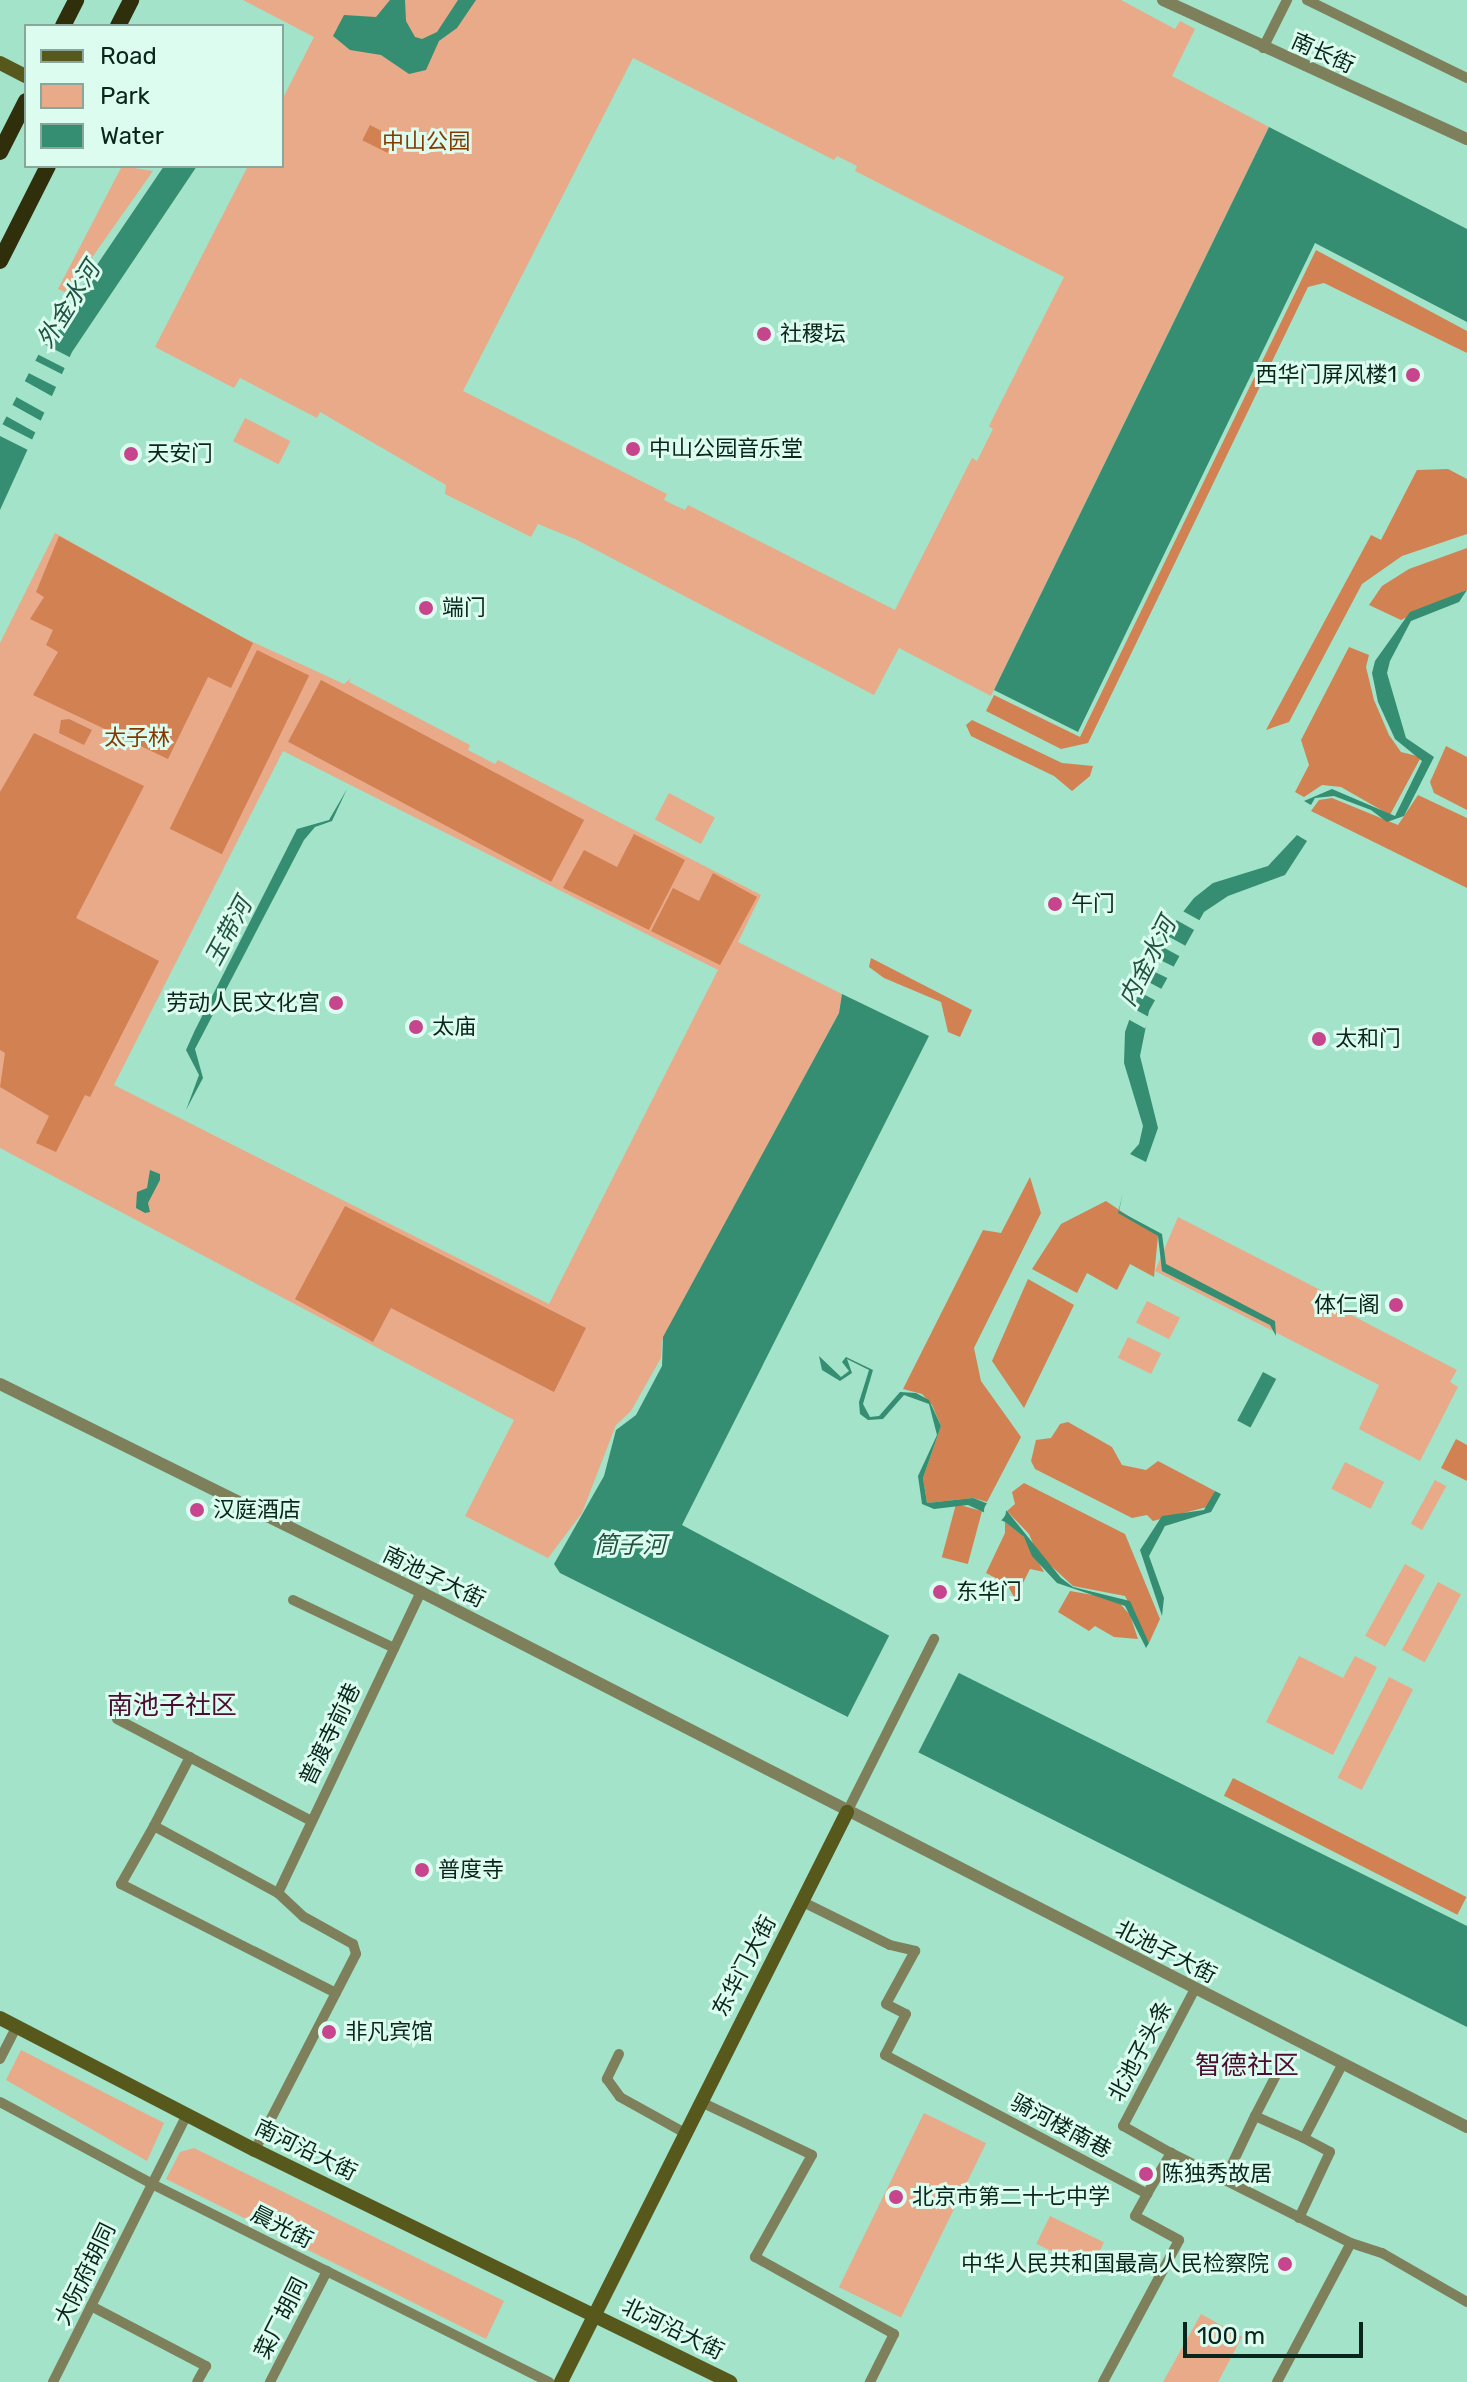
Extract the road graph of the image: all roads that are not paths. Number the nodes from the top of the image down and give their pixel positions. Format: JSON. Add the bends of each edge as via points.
{"nodes":[{"id":1,"x":76,"y":0,"type":"edge"},
{"id":2,"x":131,"y":0,"type":"edge"},
{"id":3,"x":1163,"y":0,"type":"edge"},
{"id":4,"x":1287,"y":0,"type":"edge"},
{"id":5,"x":1307,"y":0,"type":"edge"},
{"id":6,"x":64,"y":24,"type":"edge"},
{"id":7,"x":119,"y":24,"type":"edge"},
{"id":8,"x":1263,"y":48,"type":"junction"},
{"id":9,"x":0,"y":63,"type":"edge"},
{"id":10,"x":24,"y":75,"type":"edge"},
{"id":11,"x":1467,"y":78,"type":"edge"},
{"id":12,"x":24,"y":105,"type":"edge"},
{"id":13,"x":1467,"y":139,"type":"edge"},
{"id":14,"x":0,"y":152,"type":"edge"},
{"id":15,"x":47,"y":168,"type":"edge"},
{"id":16,"x":0,"y":261,"type":"edge"},
{"id":17,"x":0,"y":1384,"type":"edge"},
{"id":18,"x":421,"y":1592,"type":"junction"},
{"id":19,"x":293,"y":1600,"type":"dead end"},
{"id":20,"x":934,"y":1639,"type":"dead end"},
{"id":21,"x":394,"y":1648,"type":"junction"},
{"id":22,"x":117,"y":1719,"type":"dead end"},
{"id":23,"x":190,"y":1757,"type":"junction"},
{"id":24,"x":847,"y":1812,"type":"junction"},
{"id":25,"x":311,"y":1821,"type":"junction"},
{"id":26,"x":154,"y":1826,"type":"junction"},
{"id":27,"x":278,"y":1893,"type":"junction"},
{"id":28,"x":803,"y":1902,"type":"junction"},
{"id":29,"x":1195,"y":1989,"type":"junction"},
{"id":30,"x":336,"y":1993,"type":"junction"},
{"id":31,"x":0,"y":2018,"type":"edge"},
{"id":32,"x":16,"y":2027,"type":"junction"},
{"id":33,"x":619,"y":2054,"type":"dead end"},
{"id":34,"x":1286,"y":2056,"type":"dead end"},
{"id":35,"x":0,"y":2059,"type":"edge"},
{"id":36,"x":1342,"y":2065,"type":"junction"},
{"id":37,"x":0,"y":2102,"type":"edge"},
{"id":38,"x":701,"y":2102,"type":"junction"},
{"id":39,"x":186,"y":2116,"type":"junction"},
{"id":40,"x":1255,"y":2116,"type":"junction"},
{"id":41,"x":1467,"y":2127,"type":"edge"},
{"id":42,"x":685,"y":2133,"type":"junction"},
{"id":43,"x":1304,"y":2138,"type":"junction"},
{"id":44,"x":255,"y":2150,"type":"junction"},
{"id":45,"x":1171,"y":2153,"type":"junction"},
{"id":46,"x":1224,"y":2181,"type":"junction"},
{"id":47,"x":152,"y":2184,"type":"junction"},
{"id":48,"x":1147,"y":2194,"type":"junction"},
{"id":49,"x":1299,"y":2218,"type":"junction"},
{"id":50,"x":1351,"y":2243,"type":"junction"},
{"id":51,"x":327,"y":2271,"type":"junction"},
{"id":52,"x":1467,"y":2302,"type":"edge"},
{"id":53,"x":91,"y":2306,"type":"junction"},
{"id":54,"x":596,"y":2315,"type":"junction"},
{"id":55,"x":53,"y":2382,"type":"edge"},
{"id":56,"x":197,"y":2382,"type":"edge"},
{"id":57,"x":270,"y":2382,"type":"edge"},
{"id":58,"x":549,"y":2382,"type":"edge"},
{"id":59,"x":561,"y":2382,"type":"edge"},
{"id":60,"x":730,"y":2382,"type":"edge"},
{"id":61,"x":870,"y":2382,"type":"edge"},
{"id":62,"x":1103,"y":2382,"type":"edge"},
{"id":63,"x":1277,"y":2382,"type":"edge"}],
"edges":[{"from":1,"to":6,"type":"highway"},
{"from":2,"to":7,"type":"highway"},
{"from":3,"to":8,"type":"street","name":"南长街"},
{"from":4,"to":8,"type":"street"},
{"from":5,"to":11,"type":"street"},
{"from":8,"to":13,"type":"street","name":"南长街"},
{"from":9,"to":10,"type":"main road"},
{"from":12,"to":14,"type":"highway"},
{"from":15,"to":16,"type":"highway"},
{"from":17,"to":18,"type":"street","name":"南池子大街"},
{"from":18,"to":21,"type":"street","name":"普渡寺前巷"},
{"from":18,"to":24,"type":"street","name":"南池子大街"},
{"from":19,"to":21,"type":"street"},
{"from":20,"to":24,"type":"street","name":"东华门大街"},
{"from":21,"to":25,"type":"street","name":"普渡寺前巷"},
{"from":22,"to":23,"type":"street"},
{"from":23,"to":25,"type":"street"},
{"from":23,"to":26,"type":"street"},
{"from":24,"to":28,"type":"main road","name":"东华门大街"},
{"from":24,"to":29,"type":"street","name":"北池子大街"},
{"from":25,"to":27,"type":"street","name":"普渡寺前巷"},
{"from":26,"to":27,"type":"street"},
{"from":26,"to":30,"type":"street","via":[[121,1884]]},
{"from":27,"to":30,"type":"street","via":[[304,1917],[353,1944],[356,1954]]},
{"from":28,"to":38,"type":"main road","name":"东华门大街"},
{"from":28,"to":48,"type":"street","name":"骑河楼南巷","via":[[890,1945],[915,1951],[886,2004],[906,2014],[885,2055]]},
{"from":29,"to":36,"type":"street","name":"北池子大街"},
{"from":29,"to":45,"type":"street","name":"北池子头条","via":[[1123,2126]]},
{"from":30,"to":44,"type":"street"},
{"from":31,"to":32,"type":"main road","name":"南河沿大街"},
{"from":32,"to":35,"type":"street"},
{"from":32,"to":39,"type":"main road","name":"南河沿大街"},
{"from":33,"to":42,"type":"street","via":[[607,2079],[620,2097]]},
{"from":34,"to":40,"type":"street"},
{"from":36,"to":41,"type":"street","name":"北池子大街"},
{"from":36,"to":43,"type":"street"},
{"from":37,"to":47,"type":"street","name":"晨光街"},
{"from":38,"to":42,"type":"main road","name":"东华门大街"},
{"from":38,"to":61,"type":"street","via":[[812,2155],[755,2257],[894,2334]]},
{"from":39,"to":44,"type":"main road","name":"南河沿大街"},
{"from":39,"to":47,"type":"street","name":"大阮府胡同"},
{"from":40,"to":43,"type":"street"},
{"from":40,"to":46,"type":"street"},
{"from":42,"to":54,"type":"main road","name":"东华门大街"},
{"from":43,"to":49,"type":"street","via":[[1330,2152]]},
{"from":44,"to":54,"type":"main road","name":"南河沿大街"},
{"from":45,"to":46,"type":"street"},
{"from":45,"to":48,"type":"street"},
{"from":46,"to":49,"type":"street"},
{"from":47,"to":51,"type":"street","name":"晨光街"},
{"from":47,"to":53,"type":"street","name":"大阮府胡同"},
{"from":48,"to":62,"type":"street","via":[[1135,2216],[1179,2240]]},
{"from":49,"to":50,"type":"street"},
{"from":50,"to":52,"type":"street","via":[[1382,2253]]},
{"from":50,"to":63,"type":"street"},
{"from":51,"to":57,"type":"street","name":"菜厂胡同"},
{"from":51,"to":58,"type":"street","name":"晨光街"},
{"from":53,"to":55,"type":"street","name":"大阮府胡同"},
{"from":53,"to":56,"type":"street","via":[[206,2366]]},
{"from":54,"to":59,"type":"main road","name":"东华门大街"},
{"from":54,"to":60,"type":"main road","name":"北河沿大街"}]}
